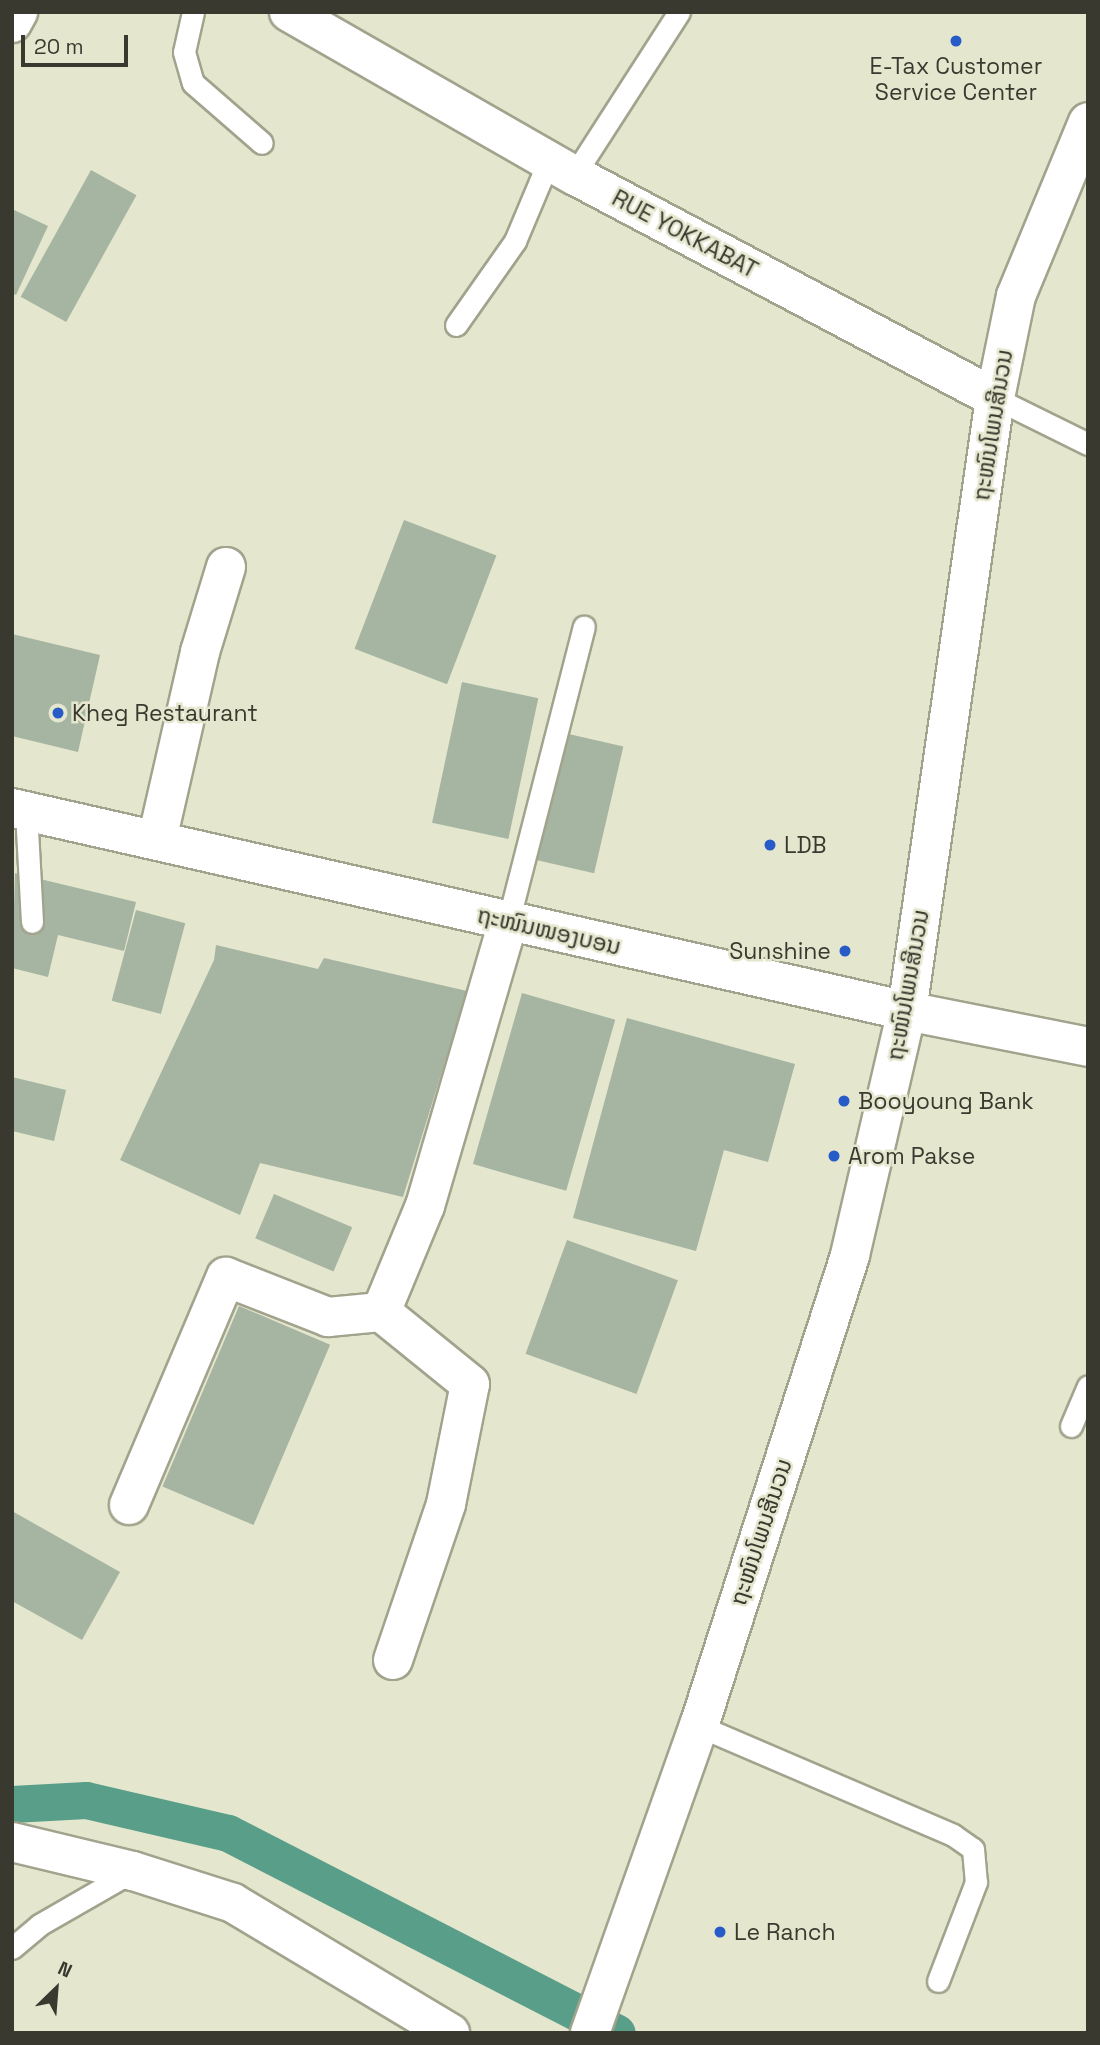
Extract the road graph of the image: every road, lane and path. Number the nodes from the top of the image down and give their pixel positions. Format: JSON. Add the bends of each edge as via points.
{"nodes":[{"id":1,"x":18,"y":12,"type":"edge"},
{"id":2,"x":194,"y":12,"type":"edge"},
{"id":3,"x":289,"y":12,"type":"edge"},
{"id":4,"x":679,"y":12,"type":"edge"},
{"id":5,"x":12,"y":23,"type":"edge"},
{"id":6,"x":336,"y":23,"type":"edge"},
{"id":7,"x":1088,"y":122,"type":"edge"},
{"id":8,"x":262,"y":144,"type":"dead end"},
{"id":9,"x":562,"y":168,"type":"junction"},
{"id":10,"x":456,"y":325,"type":"dead end"},
{"id":11,"x":995,"y":398,"type":"junction"},
{"id":12,"x":1088,"y":444,"type":"edge"},
{"id":13,"x":226,"y":567,"type":"dead end"},
{"id":14,"x":584,"y":627,"type":"dead end"},
{"id":15,"x":19,"y":809,"type":"edge"},
{"id":16,"x":157,"y":840,"type":"junction"},
{"id":17,"x":32,"y":922,"type":"dead end"},
{"id":18,"x":508,"y":922,"type":"junction"},
{"id":19,"x":907,"y":1011,"type":"junction"},
{"id":20,"x":1088,"y":1047,"type":"edge"},
{"id":21,"x":381,"y":1312,"type":"junction"},
{"id":22,"x":1088,"y":1386,"type":"edge"},
{"id":23,"x":1071,"y":1426,"type":"dead end"},
{"id":24,"x":129,"y":1505,"type":"dead end"},
{"id":25,"x":393,"y":1660,"type":"dead end"},
{"id":26,"x":699,"y":1726,"type":"junction"},
{"id":27,"x":12,"y":1842,"type":"edge"},
{"id":28,"x":133,"y":1871,"type":"junction"},
{"id":29,"x":12,"y":1948,"type":"edge"},
{"id":30,"x":939,"y":1981,"type":"dead end"},
{"id":31,"x":434,"y":2029,"type":"edge"},
{"id":32,"x":590,"y":2033,"type":"edge"}],
"edges":[{"from":1,"to":5,"type":"street"},
{"from":2,"to":8,"type":"lane","via":[[184,52],[193,83]]},
{"from":3,"to":6,"type":"street","name":"RUE YOKKABAT"},
{"from":4,"to":9,"type":"lane"},
{"from":6,"to":9,"type":"street","name":"RUE YOKKABAT"},
{"from":7,"to":11,"type":"street","name":"ຖະໜົນໂພນສີນວນ","via":[[1016,296]]},
{"from":9,"to":10,"type":"lane"},
{"from":9,"to":11,"type":"street","name":"RUE YOKKABAT"},
{"from":11,"to":12,"type":"lane","name":"RUE YOKKABAT"},
{"from":11,"to":19,"type":"street","name":"ຖະໜົນໂພນສີນວນ"},
{"from":13,"to":16,"type":"street","via":[[200,652]]},
{"from":14,"to":18,"type":"lane"},
{"from":15,"to":16,"type":"street","name":"ຖະໜົນໜອງບອນ"},
{"from":15,"to":17,"type":"lane"},
{"from":16,"to":18,"type":"street","name":"ຖະໜົນໜອງບອນ"},
{"from":18,"to":19,"type":"street","name":"ຖະໜົນໜອງບອນ"},
{"from":18,"to":21,"type":"street","via":[[425,1206]]},
{"from":19,"to":20,"type":"street","name":"ຖະໜົນໜອງບອນ"},
{"from":19,"to":26,"type":"street","name":"ຖະໜົນໂພນສີນວນ","via":[[850,1255]]},
{"from":21,"to":24,"type":"street","via":[[328,1317],[226,1277]]},
{"from":21,"to":25,"type":"street","via":[[470,1384],[446,1504]]},
{"from":22,"to":23,"type":"lane"},
{"from":26,"to":30,"type":"lane","via":[[953,1835],[972,1849],[976,1882]]},
{"from":26,"to":32,"type":"street","name":"ຖະໜົນໂພນສີນວນ"},
{"from":27,"to":28,"type":"street"},
{"from":28,"to":29,"type":"lane","via":[[39,1925]]},
{"from":28,"to":31,"type":"street","via":[[233,1903]]}]}
